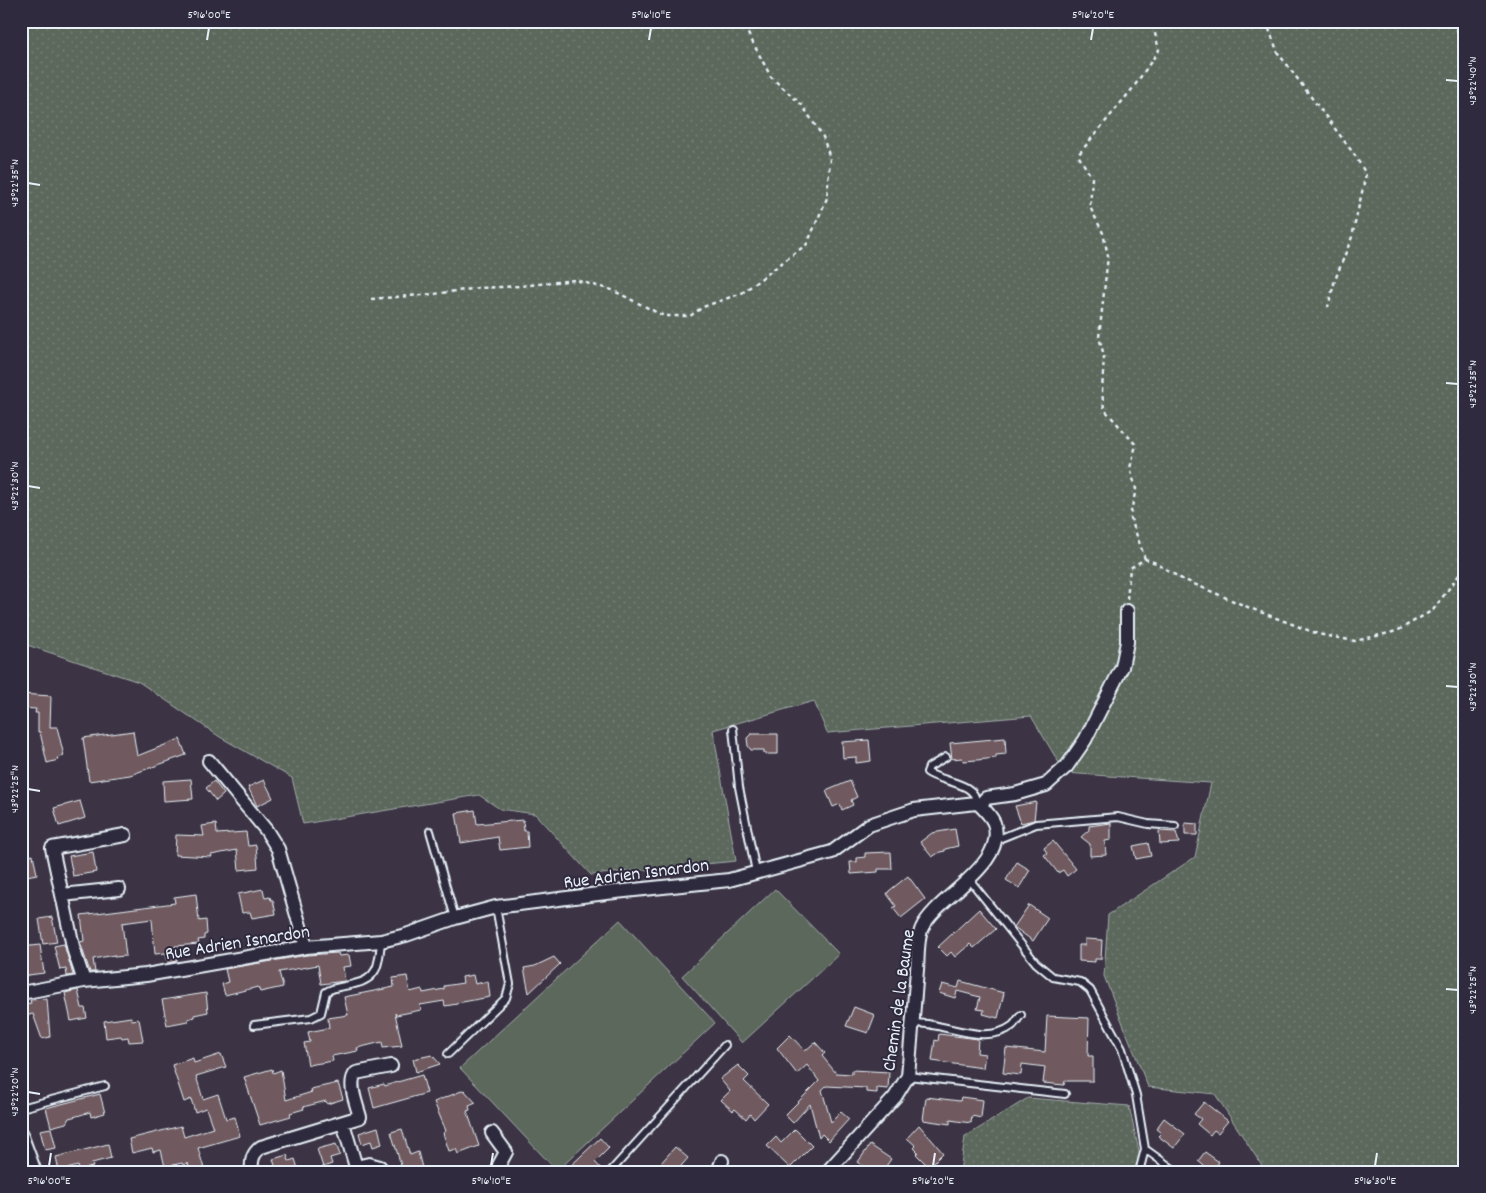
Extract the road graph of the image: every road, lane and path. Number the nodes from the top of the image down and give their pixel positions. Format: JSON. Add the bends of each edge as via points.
{"nodes":[{"id":1,"x":743,"y":21,"type":"edge"},
{"id":2,"x":1152,"y":21,"type":"edge"},
{"id":3,"x":1266,"y":21,"type":"edge"},
{"id":4,"x":1455,"y":21,"type":"edge"},
{"id":5,"x":1465,"y":51,"type":"edge"},
{"id":6,"x":371,"y":299,"type":"dead end"},
{"id":7,"x":1328,"y":307,"type":"dead end"},
{"id":8,"x":1145,"y":559,"type":"junction"},
{"id":9,"x":1465,"y":568,"type":"edge"},
{"id":10,"x":1127,"y":611,"type":"joint"},
{"id":11,"x":733,"y":729,"type":"dead end"},
{"id":12,"x":946,"y":757,"type":"dead end"},
{"id":13,"x":209,"y":761,"type":"dead end"},
{"id":14,"x":978,"y":804,"type":"junction"},
{"id":15,"x":1175,"y":826,"type":"dead end"},
{"id":16,"x":430,"y":831,"type":"dead end"},
{"id":17,"x":125,"y":835,"type":"dead end"},
{"id":18,"x":994,"y":840,"type":"junction"},
{"id":19,"x":756,"y":872,"type":"junction"},
{"id":20,"x":969,"y":879,"type":"junction"},
{"id":21,"x":119,"y":889,"type":"dead end"},
{"id":22,"x":62,"y":895,"type":"junction"},
{"id":23,"x":496,"y":907,"type":"junction"},
{"id":24,"x":455,"y":918,"type":"junction"},
{"id":25,"x":381,"y":941,"type":"junction"},
{"id":26,"x":306,"y":947,"type":"junction"},
{"id":27,"x":84,"y":981,"type":"junction"},
{"id":28,"x":21,"y":993,"type":"edge"},
{"id":29,"x":1021,"y":1015,"type":"dead end"},
{"id":30,"x":913,"y":1023,"type":"junction"},
{"id":31,"x":254,"y":1025,"type":"dead end"},
{"id":32,"x":726,"y":1045,"type":"dead end"},
{"id":33,"x":448,"y":1054,"type":"dead end"},
{"id":34,"x":391,"y":1066,"type":"dead end"},
{"id":35,"x":908,"y":1076,"type":"junction"},
{"id":36,"x":105,"y":1086,"type":"dead end"},
{"id":37,"x":1065,"y":1094,"type":"dead end"},
{"id":38,"x":21,"y":1108,"type":"edge"},
{"id":39,"x":343,"y":1122,"type":"junction"},
{"id":40,"x":492,"y":1133,"type":"dead end"},
{"id":41,"x":21,"y":1134,"type":"edge"},
{"id":42,"x":1144,"y":1149,"type":"junction"},
{"id":43,"x":357,"y":1169,"type":"edge"},
{"id":44,"x":832,"y":1170,"type":"edge"},
{"id":45,"x":35,"y":1172,"type":"edge"},
{"id":46,"x":252,"y":1172,"type":"edge"},
{"id":47,"x":383,"y":1172,"type":"edge"},
{"id":48,"x":498,"y":1172,"type":"edge"},
{"id":49,"x":610,"y":1172,"type":"edge"},
{"id":50,"x":1139,"y":1172,"type":"edge"},
{"id":51,"x":1177,"y":1172,"type":"edge"}],
"edges":[{"from":1,"to":6,"type":"path","via":[[771,77],[802,105],[823,137],[830,158],[827,198],[807,244],[742,293],[703,307],[690,316],[664,316],[612,290],[575,280]]},
{"from":2,"to":8,"type":"path","via":[[1159,50],[1133,88],[1078,155],[1092,178],[1090,207],[1103,233],[1108,256],[1099,338],[1104,356],[1104,409],[1136,445],[1130,468],[1136,489],[1130,516]]},
{"from":3,"to":7,"type":"path","via":[[1278,53],[1366,174],[1352,237]]},
{"from":4,"to":5,"type":"path"},
{"from":8,"to":9,"type":"path","via":[[1258,612],[1318,634],[1354,641],[1397,631],[1433,610]]},
{"from":8,"to":10,"type":"path","via":[[1130,568]]},
{"from":10,"to":14,"type":"street","name":"Rue Adrien Isnardon","via":[[1127,642],[1122,667],[1085,740],[1067,766],[1046,785],[986,798]]},
{"from":11,"to":19,"type":"lane","via":[[739,787]]},
{"from":12,"to":14,"type":"lane","via":[[929,767],[927,772],[972,791]]},
{"from":13,"to":26,"type":"street","via":[[278,848]]},
{"from":14,"to":18,"type":"street","via":[[994,823]]},
{"from":14,"to":19,"type":"street","name":"Rue Adrien Isnardon","via":[[914,810],[869,825],[832,852]]},
{"from":15,"to":18,"type":"lane","via":[[1148,824],[1118,816],[1036,824]]},
{"from":16,"to":24,"type":"lane"},
{"from":17,"to":22,"type":"street","via":[[52,848]]},
{"from":18,"to":20,"type":"street","name":"Chemin de la Baume","via":[[991,853]]},
{"from":19,"to":23,"type":"street","name":"Rue Adrien Isnardon","via":[[729,880]]},
{"from":20,"to":30,"type":"street","name":"Chemin de la Baume","via":[[948,897],[922,929]]},
{"from":20,"to":42,"type":"lane","via":[[1036,963],[1053,977],[1080,982],[1090,990],[1122,1049],[1136,1095]]},
{"from":21,"to":22,"type":"street"},
{"from":22,"to":27,"type":"street"},
{"from":23,"to":24,"type":"street","name":"Rue Adrien Isnardon"},
{"from":23,"to":33,"type":"lane","via":[[510,984],[506,998]]},
{"from":24,"to":25,"type":"street","name":"Rue Adrien Isnardon","via":[[406,936]]},
{"from":25,"to":26,"type":"street","name":"Rue Adrien Isnardon"},
{"from":25,"to":31,"type":"lane","via":[[379,964],[374,974],[355,984],[334,987],[326,992],[322,1013],[311,1018]]},
{"from":26,"to":27,"type":"street","name":"Rue Adrien Isnardon","via":[[146,975]]},
{"from":27,"to":28,"type":"street","name":"Rue Adrien Isnardon"},
{"from":29,"to":30,"type":"lane","via":[[1012,1026],[989,1034]]},
{"from":30,"to":35,"type":"street","name":"Chemin de la Baume"},
{"from":32,"to":49,"type":"lane"},
{"from":34,"to":39,"type":"street","via":[[353,1076],[360,1117]]},
{"from":35,"to":37,"type":"lane"},
{"from":35,"to":44,"type":"street","name":"Chemin de la Baume"},
{"from":36,"to":38,"type":"lane"},
{"from":39,"to":43,"type":"street"},
{"from":39,"to":46,"type":"street","via":[[260,1147],[254,1153]]},
{"from":40,"to":48,"type":"street","via":[[506,1152]]},
{"from":41,"to":45,"type":"street"},
{"from":42,"to":50,"type":"lane"},
{"from":42,"to":51,"type":"lane"},
{"from":43,"to":47,"type":"street","via":[[369,1164],[380,1167]]}]}
